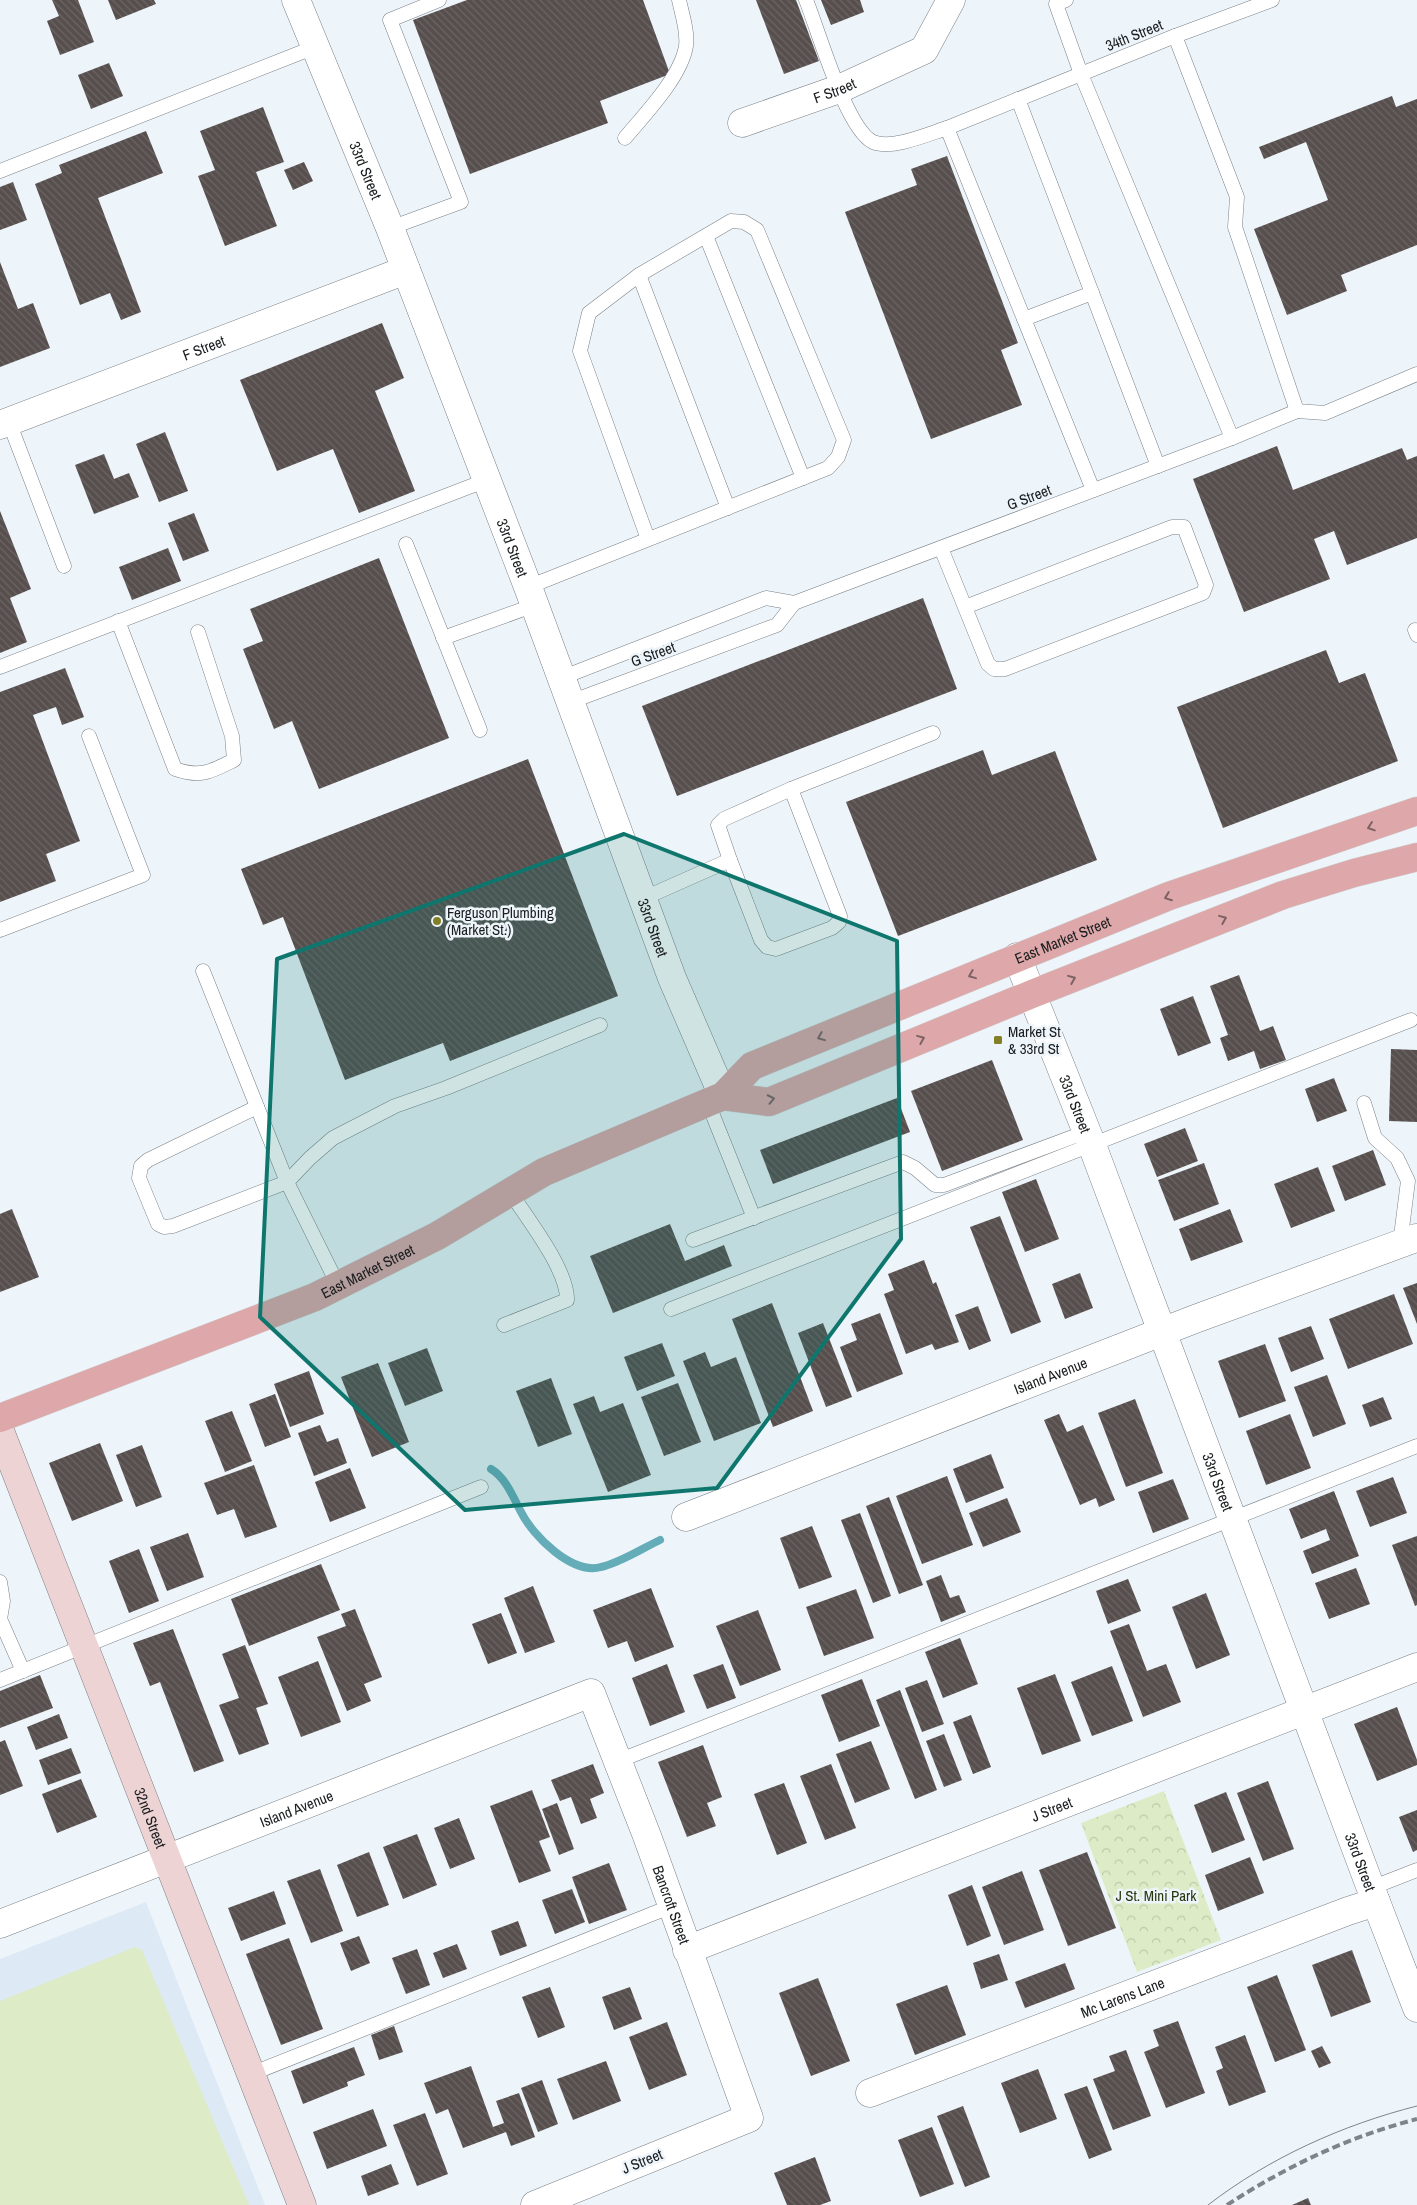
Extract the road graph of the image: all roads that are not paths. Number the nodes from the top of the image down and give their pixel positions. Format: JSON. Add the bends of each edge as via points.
{"nodes":[{"id":1,"x":296,"y":0,"type":"edge"},
{"id":2,"x":440,"y":0,"type":"edge"},
{"id":3,"x":679,"y":0,"type":"edge"},
{"id":4,"x":806,"y":0,"type":"edge"},
{"id":5,"x":951,"y":0,"type":"edge"},
{"id":6,"x":1066,"y":0,"type":"edge"},
{"id":7,"x":1272,"y":0,"type":"edge"},
{"id":8,"x":1175,"y":36,"type":"junction"},
{"id":9,"x":315,"y":47,"type":"junction"},
{"id":10,"x":1081,"y":74,"type":"junction"},
{"id":11,"x":839,"y":89,"type":"junction"},
{"id":12,"x":1018,"y":99,"type":"junction"},
{"id":13,"x":742,"y":123,"type":"dead end"},
{"id":14,"x":947,"y":128,"type":"junction"},
{"id":15,"x":625,"y":138,"type":"dead end"},
{"id":16,"x":0,"y":171,"type":"edge"},
{"id":17,"x":390,"y":228,"type":"junction"},
{"id":18,"x":706,"y":236,"type":"junction"},
{"id":19,"x":406,"y":270,"type":"junction"},
{"id":20,"x":639,"y":275,"type":"junction"},
{"id":21,"x":1092,"y":293,"type":"junction"},
{"id":22,"x":1024,"y":319,"type":"junction"},
{"id":23,"x":1417,"y":374,"type":"edge"},
{"id":24,"x":1297,"y":411,"type":"junction"},
{"id":25,"x":4,"y":423,"type":"edge"},
{"id":26,"x":1232,"y":438,"type":"junction"},
{"id":27,"x":1158,"y":466,"type":"junction"},
{"id":28,"x":803,"y":478,"type":"junction"},
{"id":29,"x":487,"y":480,"type":"junction"},
{"id":30,"x":1093,"y":490,"type":"junction"},
{"id":31,"x":728,"y":508,"type":"junction"},
{"id":32,"x":648,"y":540,"type":"junction"},
{"id":33,"x":406,"y":544,"type":"dead end"},
{"id":34,"x":941,"y":548,"type":"junction"},
{"id":35,"x":64,"y":566,"type":"dead end"},
{"id":36,"x":531,"y":596,"type":"junction"},
{"id":37,"x":794,"y":603,"type":"junction"},
{"id":38,"x":965,"y":607,"type":"junction"},
{"id":39,"x":118,"y":622,"type":"junction"},
{"id":40,"x":198,"y":632,"type":"dead end"},
{"id":41,"x":443,"y":638,"type":"junction"},
{"id":42,"x":0,"y":667,"type":"edge"},
{"id":43,"x":566,"y":690,"type":"junction"},
{"id":44,"x":480,"y":730,"type":"dead end"},
{"id":45,"x":933,"y":733,"type":"dead end"},
{"id":46,"x":88,"y":736,"type":"dead end"},
{"id":47,"x":791,"y":789,"type":"junction"},
{"id":48,"x":1417,"y":811,"type":"edge"},
{"id":49,"x":1417,"y":857,"type":"edge"},
{"id":50,"x":730,"y":860,"type":"junction"},
{"id":51,"x":642,"y":898,"type":"junction"},
{"id":52,"x":0,"y":930,"type":"edge"},
{"id":53,"x":1017,"y":957,"type":"junction"},
{"id":54,"x":203,"y":971,"type":"dead end"},
{"id":55,"x":1032,"y":994,"type":"junction"},
{"id":56,"x":1410,"y":1020,"type":"dead end"},
{"id":57,"x":600,"y":1025,"type":"dead end"},
{"id":58,"x":715,"y":1100,"type":"junction"},
{"id":59,"x":1364,"y":1103,"type":"dead end"},
{"id":60,"x":257,"y":1107,"type":"junction"},
{"id":61,"x":1089,"y":1138,"type":"junction"},
{"id":62,"x":287,"y":1182,"type":"junction"},
{"id":63,"x":510,"y":1192,"type":"junction"},
{"id":64,"x":754,"y":1218,"type":"junction"},
{"id":65,"x":693,"y":1240,"type":"dead end"},
{"id":66,"x":1408,"y":1241,"type":"edge"},
{"id":67,"x":338,"y":1285,"type":"junction"},
{"id":68,"x":671,"y":1309,"type":"dead end"},
{"id":69,"x":504,"y":1324,"type":"dead end"},
{"id":70,"x":1163,"y":1333,"type":"junction"},
{"id":71,"x":0,"y":1418,"type":"edge"},
{"id":72,"x":0,"y":1431,"type":"edge"},
{"id":73,"x":1417,"y":1446,"type":"edge"},
{"id":74,"x":482,"y":1487,"type":"dead end"},
{"id":75,"x":686,"y":1517,"type":"dead end"},
{"id":76,"x":1233,"y":1518,"type":"junction"},
{"id":77,"x":0,"y":1582,"type":"edge"},
{"id":78,"x":0,"y":1619,"type":"edge"},
{"id":79,"x":84,"y":1647,"type":"junction"},
{"id":80,"x":1417,"y":1667,"type":"edge"},
{"id":81,"x":23,"y":1671,"type":"junction"},
{"id":82,"x":0,"y":1680,"type":"edge"},
{"id":83,"x":591,"y":1693,"type":"joint"},
{"id":84,"x":1304,"y":1711,"type":"junction"},
{"id":85,"x":618,"y":1761,"type":"junction"},
{"id":86,"x":167,"y":1858,"type":"junction"},
{"id":87,"x":1417,"y":1870,"type":"edge"},
{"id":88,"x":1373,"y":1895,"type":"junction"},
{"id":89,"x":672,"y":1906,"type":"junction"},
{"id":90,"x":0,"y":1924,"type":"edge"},
{"id":91,"x":687,"y":1950,"type":"junction"},
{"id":92,"x":1417,"y":2008,"type":"edge"},
{"id":93,"x":251,"y":2074,"type":"junction"},
{"id":94,"x":870,"y":2093,"type":"dead end"},
{"id":95,"x":749,"y":2118,"type":"joint"},
{"id":96,"x":302,"y":2205,"type":"edge"},
{"id":97,"x":536,"y":2205,"type":"edge"}],
"edges":[{"from":1,"to":9,"type":"street","name":"33rd Street"},
{"from":2,"to":17,"type":"lane","via":[[390,20],[461,202]]},
{"from":3,"to":15,"type":"lane","via":[[686,45],[679,65]]},
{"from":4,"to":11,"type":"lane","name":"34th Street"},
{"from":5,"to":11,"type":"street","name":"F Street","via":[[924,50]]},
{"from":6,"to":10,"type":"lane","via":[[1056,4]]},
{"from":7,"to":8,"type":"lane"},
{"from":8,"to":10,"type":"lane","name":"34th Street"},
{"from":8,"to":24,"type":"lane","name":"34th Street","via":[[1237,197],[1235,228]]},
{"from":9,"to":16,"type":"lane"},
{"from":9,"to":17,"type":"street","name":"33rd Street"},
{"from":10,"to":12,"type":"lane","name":"34th Street"},
{"from":10,"to":26,"type":"lane"},
{"from":11,"to":13,"type":"street","name":"F Street"},
{"from":11,"to":14,"type":"lane","name":"34th Street","via":[[860,131],[873,142],[902,142]]},
{"from":12,"to":14,"type":"lane","name":"34th Street"},
{"from":12,"to":21,"type":"lane"},
{"from":14,"to":22,"type":"lane"},
{"from":17,"to":19,"type":"street","name":"33rd Street"},
{"from":18,"to":20,"type":"lane"},
{"from":18,"to":28,"type":"lane"},
{"from":18,"to":28,"type":"lane","via":[[731,221],[744,222],[756,230],[844,440],[838,456],[828,468]]},
{"from":19,"to":25,"type":"street","name":"F Street"},
{"from":19,"to":29,"type":"street","name":"33rd Street"},
{"from":20,"to":31,"type":"lane"},
{"from":20,"to":32,"type":"lane","via":[[589,313],[580,351]]},
{"from":21,"to":22,"type":"lane"},
{"from":21,"to":27,"type":"lane"},
{"from":22,"to":30,"type":"lane"},
{"from":23,"to":24,"type":"lane","via":[[1325,413]]},
{"from":24,"to":26,"type":"lane","name":"G Street"},
{"from":25,"to":35,"type":"lane"},
{"from":26,"to":27,"type":"lane","name":"G Street"},
{"from":27,"to":30,"type":"lane","name":"G Street"},
{"from":28,"to":31,"type":"lane"},
{"from":29,"to":36,"type":"street","name":"33rd Street"},
{"from":29,"to":39,"type":"lane"},
{"from":30,"to":34,"type":"lane","name":"G Street"},
{"from":31,"to":32,"type":"lane"},
{"from":32,"to":36,"type":"lane"},
{"from":33,"to":41,"type":"lane"},
{"from":34,"to":37,"type":"lane","name":"G Street"},
{"from":34,"to":38,"type":"lane"},
{"from":36,"to":41,"type":"lane"},
{"from":36,"to":43,"type":"street","name":"33rd Street"},
{"from":37,"to":43,"type":"lane","name":"G Street","via":[[777,625]]},
{"from":37,"to":43,"type":"lane","name":"G Street","via":[[766,598]]},
{"from":38,"to":38,"type":"lane","via":[[988,664],[994,670],[1005,669],[1203,593],[1206,585],[1184,527],[1172,527]]},
{"from":39,"to":40,"type":"lane","via":[[175,769],[192,775],[214,770],[234,760],[232,736]]},
{"from":39,"to":42,"type":"lane"},
{"from":41,"to":44,"type":"lane"},
{"from":43,"to":51,"type":"street","name":"33rd Street"},
{"from":45,"to":47,"type":"lane"},
{"from":46,"to":52,"type":"lane","via":[[144,875]]},
{"from":47,"to":50,"type":"lane","via":[[724,819],[718,825]]},
{"from":47,"to":50,"type":"lane","via":[[840,916],[839,922],[832,928],[776,949],[767,947],[761,940]]},
{"from":48,"to":53,"type":"main road","name":"East Market Street","one_way":true,"via":[[1169,896]]},
{"from":55,"to":49,"type":"main road","one_way":true,"via":[[1283,895]]},
{"from":50,"to":51,"type":"lane"},
{"from":51,"to":58,"type":"street","name":"33rd Street"},
{"from":53,"to":55,"type":"street","name":"33rd Street"},
{"from":53,"to":58,"type":"main road","name":"East Market Street","one_way":true,"via":[[752,1066]]},
{"from":54,"to":60,"type":"lane"},
{"from":58,"to":55,"type":"main road","one_way":true,"via":[[769,1102]]},
{"from":55,"to":61,"type":"street","name":"33rd Street"},
{"from":56,"to":61,"type":"lane"},
{"from":57,"to":62,"type":"lane","via":[[395,1106],[333,1138]]},
{"from":58,"to":63,"type":"main road","name":"East Market Street","via":[[544,1172]]},
{"from":58,"to":64,"type":"lane"},
{"from":59,"to":66,"type":"lane","via":[[1374,1138],[1397,1158],[1408,1181]]},
{"from":60,"to":62,"type":"lane"},
{"from":60,"to":62,"type":"lane","via":[[141,1166],[140,1178],[158,1224],[174,1226]]},
{"from":61,"to":64,"type":"lane","via":[[944,1185],[935,1185],[903,1162]]},
{"from":61,"to":68,"type":"lane"},
{"from":61,"to":70,"type":"street","name":"33rd Street"},
{"from":62,"to":67,"type":"lane"},
{"from":63,"to":67,"type":"main road","name":"East Market Street","via":[[437,1236]]},
{"from":63,"to":69,"type":"lane","via":[[556,1264],[567,1289],[567,1300]]},
{"from":64,"to":65,"type":"lane"},
{"from":66,"to":70,"type":"street","name":"Island Avenue"},
{"from":67,"to":71,"type":"main road","name":"East Market Street","via":[[315,1297]]},
{"from":70,"to":75,"type":"street","name":"Island Avenue"},
{"from":70,"to":76,"type":"street","name":"33rd Street"},
{"from":72,"to":79,"type":"main road","name":"32nd Street"},
{"from":73,"to":76,"type":"lane"},
{"from":74,"to":79,"type":"lane"},
{"from":76,"to":84,"type":"street","name":"33rd Street"},
{"from":76,"to":85,"type":"lane"},
{"from":77,"to":78,"type":"lane","via":[[3,1601]]},
{"from":78,"to":81,"type":"lane"},
{"from":79,"to":81,"type":"lane"},
{"from":79,"to":86,"type":"main road","name":"32nd Street"},
{"from":80,"to":84,"type":"street","name":"J Street"},
{"from":81,"to":82,"type":"lane"},
{"from":83,"to":85,"type":"street","name":"Bancroft Street"},
{"from":83,"to":86,"type":"street","name":"Island Avenue"},
{"from":84,"to":88,"type":"street","name":"33rd Street"},
{"from":84,"to":91,"type":"street","name":"J Street"},
{"from":85,"to":89,"type":"street","name":"Bancroft Street"},
{"from":86,"to":90,"type":"street","name":"Island Avenue"},
{"from":86,"to":93,"type":"main road","name":"32nd Street"},
{"from":87,"to":88,"type":"lane"},
{"from":88,"to":92,"type":"street","name":"33rd Street"},
{"from":88,"to":94,"type":"street","name":"Mc Larens Lane","via":[[1348,1911]]},
{"from":89,"to":91,"type":"street","name":"Bancroft Street"},
{"from":89,"to":93,"type":"lane"},
{"from":91,"to":95,"type":"street","name":"Bancroft Street"},
{"from":93,"to":96,"type":"main road","name":"32nd Street"},
{"from":95,"to":97,"type":"street","name":"J Street"}]}
